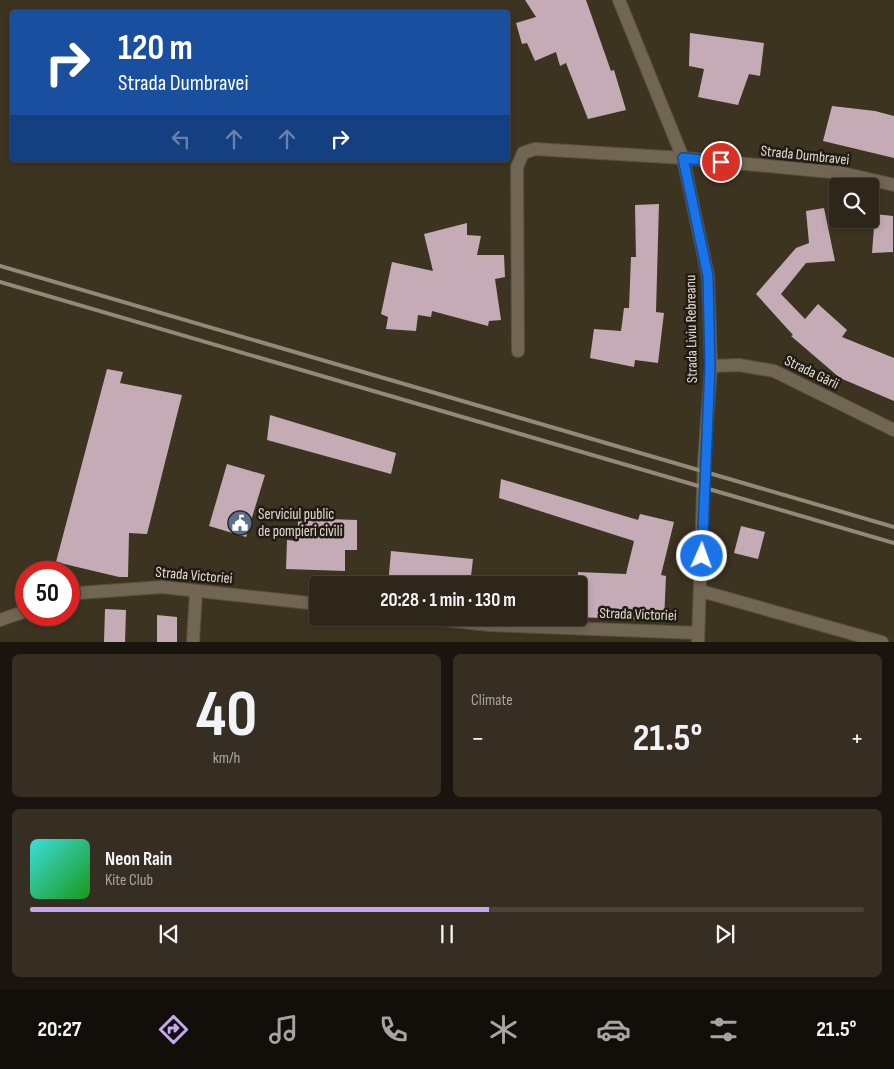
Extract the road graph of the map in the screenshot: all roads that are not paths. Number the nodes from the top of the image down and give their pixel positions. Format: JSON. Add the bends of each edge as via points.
{"nodes":[{"id":1,"x":619,"y":0,"type":"edge"},
{"id":2,"x":683,"y":158,"type":"junction"},
{"id":3,"x":894,"y":185,"type":"edge"},
{"id":4,"x":518,"y":352,"type":"dead end"},
{"id":5,"x":710,"y":366,"type":"junction"},
{"id":6,"x":894,"y":430,"type":"edge"},
{"id":7,"x":196,"y":591,"type":"junction"},
{"id":8,"x":701,"y":591,"type":"junction"},
{"id":9,"x":80,"y":593,"type":"edge"},
{"id":10,"x":309,"y":603,"type":"edge"},
{"id":11,"x":15,"y":615,"type":"edge"},
{"id":12,"x":0,"y":620,"type":"edge"},
{"id":13,"x":506,"y":626,"type":"edge"},
{"id":14,"x":698,"y":637,"type":"edge"},
{"id":15,"x":193,"y":642,"type":"edge"},
{"id":16,"x":882,"y":642,"type":"edge"}],
"edges":[{"from":1,"to":2,"type":"street","name":"Strada Liviu Rebreanu"},
{"from":2,"to":3,"type":"street","name":"Strada Dumbravei","via":[[842,173]]},
{"from":2,"to":4,"type":"street","name":"Strada Dumbravei","via":[[535,149],[523,153],[517,167]]},
{"from":2,"to":5,"type":"street","name":"Strada Liviu Rebreanu","via":[[708,276]]},
{"from":5,"to":6,"type":"street","name":"Strada Gării","via":[[739,365],[774,371]]},
{"from":5,"to":8,"type":"street","name":"Strada Liviu Rebreanu"},
{"from":7,"to":9,"type":"street","name":"Strada Victoriei","via":[[162,587]]},
{"from":7,"to":10,"type":"street","name":"Strada Victoriei"},
{"from":7,"to":15,"type":"street"},
{"from":8,"to":14,"type":"street","name":"Strada Liviu Rebreanu"},
{"from":8,"to":16,"type":"street"},
{"from":11,"to":12,"type":"street"},
{"from":13,"to":14,"type":"street","name":"Strada Victoriei"}]}
